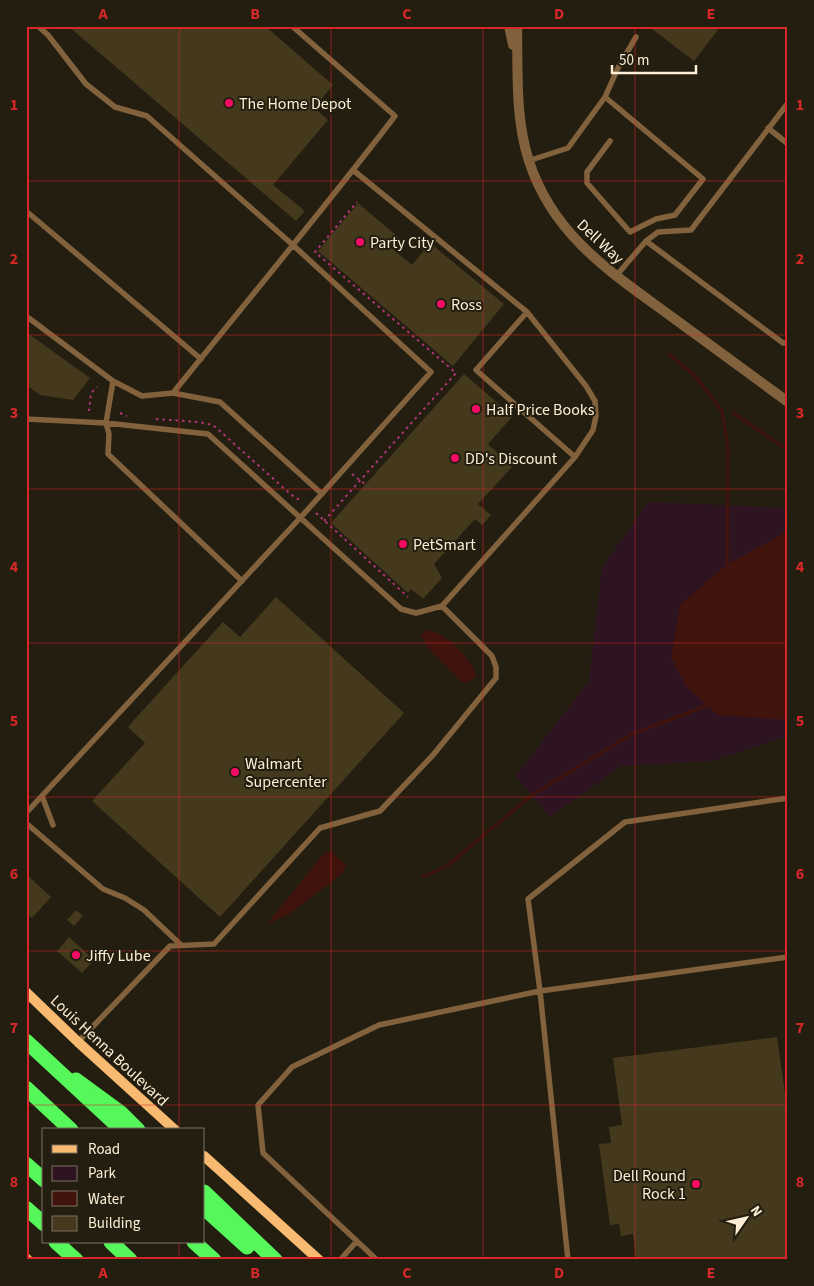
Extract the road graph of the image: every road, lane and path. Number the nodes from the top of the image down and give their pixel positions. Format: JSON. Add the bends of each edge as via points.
{"nodes":[{"id":1,"x":38,"y":26,"type":"edge"},
{"id":2,"x":292,"y":26,"type":"edge"},
{"id":3,"x":509,"y":26,"type":"edge"},
{"id":4,"x":517,"y":26,"type":"edge"},
{"id":5,"x":636,"y":37,"type":"dead end"},
{"id":6,"x":518,"y":65,"type":"junction"},
{"id":7,"x":604,"y":97,"type":"junction"},
{"id":8,"x":788,"y":103,"type":"edge"},
{"id":9,"x":768,"y":128,"type":"junction"},
{"id":10,"x":610,"y":140,"type":"dead end"},
{"id":11,"x":788,"y":144,"type":"edge"},
{"id":12,"x":528,"y":161,"type":"junction"},
{"id":13,"x":353,"y":170,"type":"junction"},
{"id":14,"x":357,"y":202,"type":"dead end"},
{"id":15,"x":26,"y":211,"type":"edge"},
{"id":16,"x":646,"y":241,"type":"junction"},
{"id":17,"x":294,"y":246,"type":"junction"},
{"id":18,"x":616,"y":276,"type":"junction"},
{"id":19,"x":527,"y":312,"type":"junction"},
{"id":20,"x":26,"y":316,"type":"edge"},
{"id":21,"x":788,"y":343,"type":"edge"},
{"id":22,"x":200,"y":359,"type":"junction"},
{"id":23,"x":113,"y":381,"type":"junction"},
{"id":24,"x":97,"y":387,"type":"dead end"},
{"id":25,"x":173,"y":393,"type":"junction"},
{"id":26,"x":788,"y":402,"type":"edge"},
{"id":27,"x":89,"y":411,"type":"dead end"},
{"id":28,"x":26,"y":420,"type":"edge"},
{"id":29,"x":106,"y":423,"type":"junction"},
{"id":30,"x":575,"y":457,"type":"junction"},
{"id":31,"x":351,"y":474,"type":"dead end"},
{"id":32,"x":361,"y":481,"type":"junction"},
{"id":33,"x":366,"y":485,"type":"dead end"},
{"id":34,"x":322,"y":494,"type":"junction"},
{"id":35,"x":316,"y":513,"type":"dead end"},
{"id":36,"x":301,"y":517,"type":"junction"},
{"id":37,"x":324,"y":520,"type":"junction"},
{"id":38,"x":242,"y":581,"type":"junction"},
{"id":39,"x":408,"y":597,"type":"dead end"},
{"id":40,"x":442,"y":606,"type":"junction"},
{"id":41,"x":42,"y":796,"type":"junction"},
{"id":42,"x":788,"y":798,"type":"edge"},
{"id":43,"x":26,"y":813,"type":"edge"},
{"id":44,"x":26,"y":823,"type":"edge"},
{"id":45,"x":54,"y":825,"type":"dead end"},
{"id":46,"x":181,"y":945,"type":"junction"},
{"id":47,"x":788,"y":958,"type":"edge"},
{"id":48,"x":540,"y":991,"type":"junction"},
{"id":49,"x":26,"y":992,"type":"edge"},
{"id":50,"x":26,"y":1042,"type":"edge"},
{"id":51,"x":78,"y":1042,"type":"junction"},
{"id":52,"x":26,"y":1088,"type":"edge"},
{"id":53,"x":69,"y":1128,"type":"edge"},
{"id":54,"x":120,"y":1128,"type":"edge"},
{"id":55,"x":136,"y":1128,"type":"edge"},
{"id":56,"x":173,"y":1128,"type":"edge"},
{"id":57,"x":205,"y":1157,"type":"edge"},
{"id":58,"x":26,"y":1164,"type":"edge"},
{"id":59,"x":42,"y":1178,"type":"edge"},
{"id":60,"x":205,"y":1193,"type":"edge"},
{"id":61,"x":205,"y":1209,"type":"edge"},
{"id":62,"x":27,"y":1213,"type":"edge"},
{"id":63,"x":42,"y":1223,"type":"edge"},
{"id":64,"x":42,"y":1229,"type":"edge"},
{"id":65,"x":357,"y":1241,"type":"junction"},
{"id":66,"x":58,"y":1244,"type":"edge"},
{"id":67,"x":66,"y":1244,"type":"edge"},
{"id":68,"x":113,"y":1244,"type":"edge"},
{"id":69,"x":196,"y":1244,"type":"edge"},
{"id":70,"x":76,"y":1260,"type":"edge"},
{"id":71,"x":83,"y":1260,"type":"edge"},
{"id":72,"x":130,"y":1260,"type":"edge"},
{"id":73,"x":214,"y":1260,"type":"edge"},
{"id":74,"x":261,"y":1260,"type":"edge"},
{"id":75,"x":275,"y":1260,"type":"edge"},
{"id":76,"x":319,"y":1260,"type":"edge"},
{"id":77,"x":340,"y":1260,"type":"edge"},
{"id":78,"x":377,"y":1260,"type":"edge"},
{"id":79,"x":568,"y":1260,"type":"edge"}],
"edges":[{"from":1,"to":17,"type":"lane","via":[[86,84],[115,107],[147,116]]},
{"from":2,"to":13,"type":"lane","via":[[395,116]]},
{"from":3,"to":6,"type":"street"},
{"from":4,"to":6,"type":"street","name":"Dell Way"},
{"from":5,"to":7,"type":"lane"},
{"from":6,"to":12,"type":"street","name":"Dell Way","via":[[520,122]]},
{"from":7,"to":10,"type":"lane","via":[[703,179],[675,215],[656,219],[630,232],[587,183],[587,172]]},
{"from":7,"to":12,"type":"lane","via":[[568,148]]},
{"from":8,"to":9,"type":"lane"},
{"from":9,"to":11,"type":"lane"},
{"from":9,"to":16,"type":"lane","via":[[691,230],[658,232]]},
{"from":12,"to":18,"type":"street","name":"Dell Way","via":[[559,222],[585,251]]},
{"from":13,"to":17,"type":"lane"},
{"from":13,"to":19,"type":"lane"},
{"from":14,"to":32,"type":"path","via":[[315,252],[456,373]]},
{"from":15,"to":22,"type":"lane"},
{"from":16,"to":18,"type":"lane"},
{"from":16,"to":21,"type":"lane","via":[[783,343]]},
{"from":17,"to":22,"type":"lane"},
{"from":17,"to":34,"type":"lane","via":[[431,372]]},
{"from":18,"to":26,"type":"street","name":"Dell Way"},
{"from":19,"to":30,"type":"lane","via":[[595,401],[594,430]]},
{"from":19,"to":30,"type":"lane","via":[[476,370]]},
{"from":20,"to":23,"type":"lane"},
{"from":22,"to":25,"type":"lane"},
{"from":23,"to":25,"type":"lane","via":[[142,396]]},
{"from":23,"to":29,"type":"lane"},
{"from":24,"to":27,"type":"path","via":[[91,393]]},
{"from":25,"to":34,"type":"lane","via":[[220,402]]},
{"from":28,"to":29,"type":"lane"},
{"from":29,"to":36,"type":"lane","via":[[208,434]]},
{"from":29,"to":38,"type":"lane","via":[[108,454]]},
{"from":30,"to":40,"type":"lane"},
{"from":31,"to":32,"type":"path"},
{"from":32,"to":33,"type":"path"},
{"from":32,"to":37,"type":"path"},
{"from":34,"to":36,"type":"lane"},
{"from":35,"to":37,"type":"path"},
{"from":36,"to":38,"type":"lane"},
{"from":36,"to":40,"type":"lane","via":[[401,609],[416,613]]},
{"from":37,"to":39,"type":"path"},
{"from":38,"to":41,"type":"lane"},
{"from":40,"to":46,"type":"lane","via":[[492,656],[496,678],[433,755],[380,811],[320,828],[214,944]]},
{"from":41,"to":43,"type":"lane"},
{"from":41,"to":45,"type":"lane"},
{"from":42,"to":48,"type":"lane","via":[[625,822],[528,899]]},
{"from":44,"to":46,"type":"lane","via":[[103,888],[144,910]]},
{"from":46,"to":51,"type":"lane","via":[[170,946]]},
{"from":47,"to":48,"type":"lane"},
{"from":48,"to":65,"type":"lane","via":[[379,1025],[292,1067],[258,1105],[263,1154]]},
{"from":48,"to":79,"type":"lane"},
{"from":49,"to":51,"type":"main road","name":"Louis Henna Boulevard"},
{"from":50,"to":54,"type":"highway","bridge":true},
{"from":50,"to":55,"type":"highway","bridge":true},
{"from":51,"to":56,"type":"main road","name":"Louis Henna Boulevard"},
{"from":52,"to":53,"type":"highway"},
{"from":57,"to":76,"type":"main road"},
{"from":58,"to":59,"type":"highway"},
{"from":60,"to":75,"type":"highway"},
{"from":61,"to":74,"type":"highway"},
{"from":62,"to":63,"type":"highway"},
{"from":62,"to":64,"type":"highway"},
{"from":65,"to":77,"type":"lane"},
{"from":65,"to":78,"type":"lane"},
{"from":66,"to":70,"type":"highway"},
{"from":67,"to":71,"type":"highway"},
{"from":68,"to":72,"type":"highway"},
{"from":69,"to":73,"type":"highway"}]}
